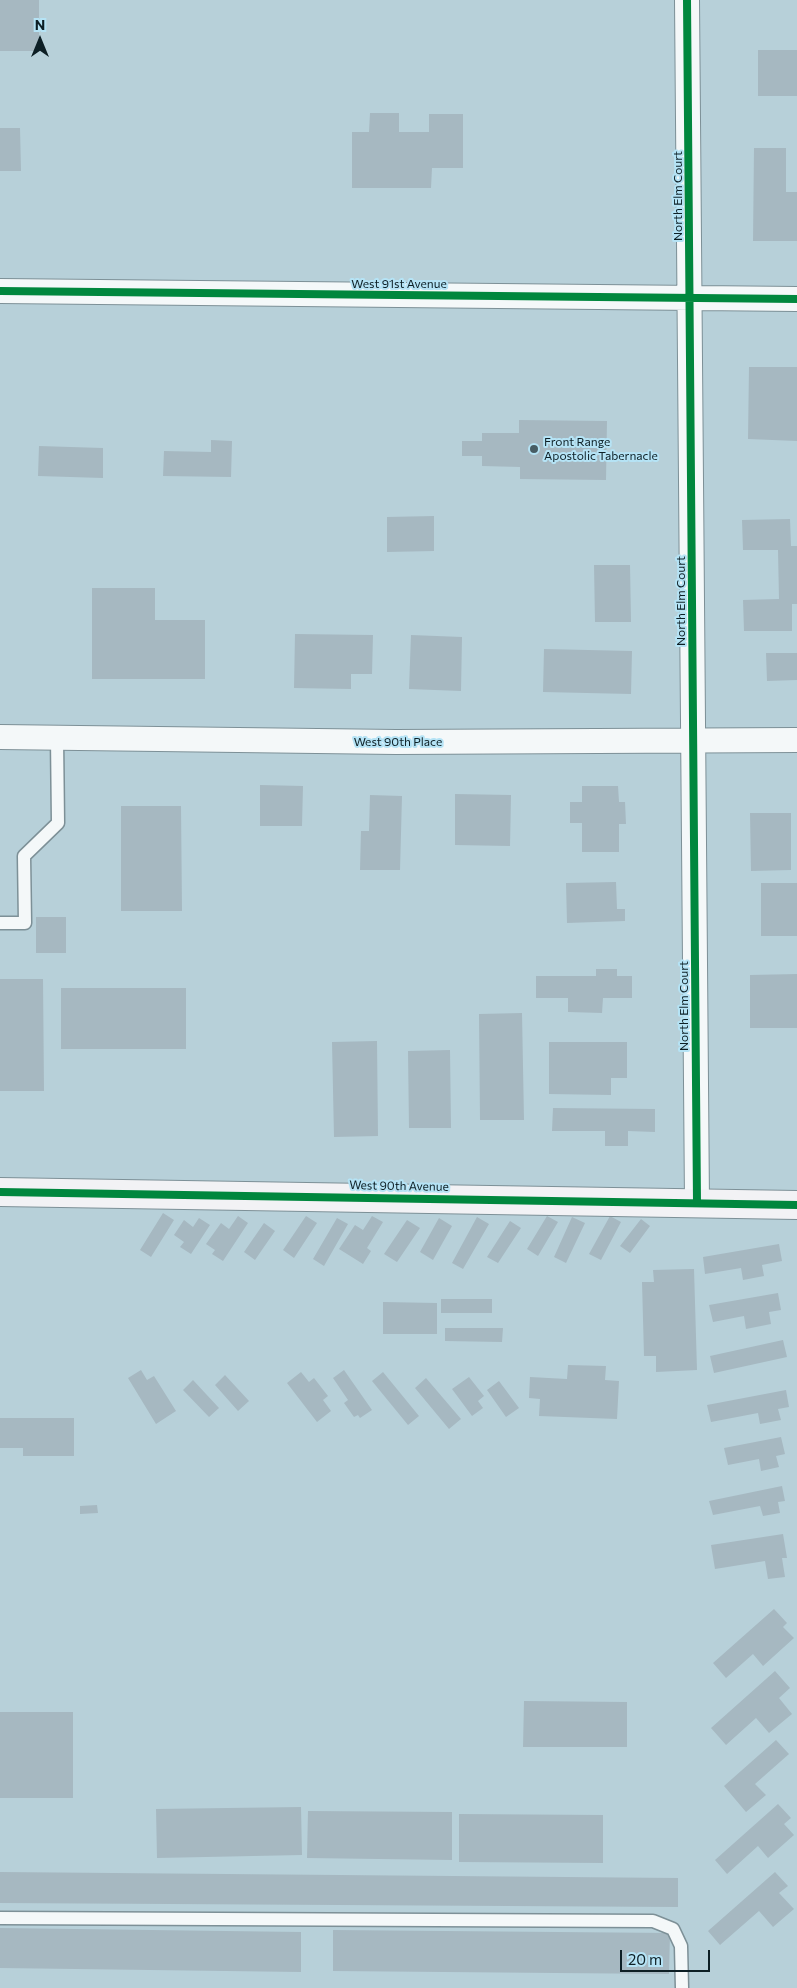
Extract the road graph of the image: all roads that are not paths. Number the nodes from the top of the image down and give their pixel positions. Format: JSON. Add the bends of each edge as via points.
{"nodes":[{"id":1,"x":687,"y":0,"type":"edge"},
{"id":2,"x":0,"y":291,"type":"edge"},
{"id":3,"x":690,"y":298,"type":"junction"},
{"id":4,"x":797,"y":299,"type":"edge"},
{"id":5,"x":0,"y":737,"type":"edge"},
{"id":6,"x":57,"y":738,"type":"junction"},
{"id":7,"x":693,"y":740,"type":"junction"},
{"id":8,"x":797,"y":740,"type":"edge"},
{"id":9,"x":0,"y":923,"type":"edge"},
{"id":10,"x":0,"y":1192,"type":"edge"},
{"id":11,"x":697,"y":1202,"type":"junction"},
{"id":12,"x":797,"y":1205,"type":"edge"},
{"id":13,"x":0,"y":1918,"type":"edge"},
{"id":14,"x":682,"y":1988,"type":"edge"}],
"edges":[{"from":1,"to":3,"type":"street","name":"North Elm Court"},
{"from":2,"to":3,"type":"street","name":"West 91st Avenue"},
{"from":3,"to":4,"type":"street","name":"West 91st Avenue"},
{"from":3,"to":7,"type":"street","name":"North Elm Court"},
{"from":5,"to":6,"type":"street","name":"West 90th Place"},
{"from":6,"to":7,"type":"street","name":"West 90th Place","via":[[396,742]]},
{"from":6,"to":9,"type":"lane","via":[[58,823],[24,856],[25,923]]},
{"from":7,"to":8,"type":"street","name":"West 90th Place"},
{"from":7,"to":11,"type":"street","name":"North Elm Court"},
{"from":10,"to":11,"type":"street","name":"West 90th Avenue"},
{"from":11,"to":12,"type":"street","name":"West 90th Avenue"},
{"from":13,"to":14,"type":"lane","via":[[653,1922],[673,1929],[681,1946]]}]}
